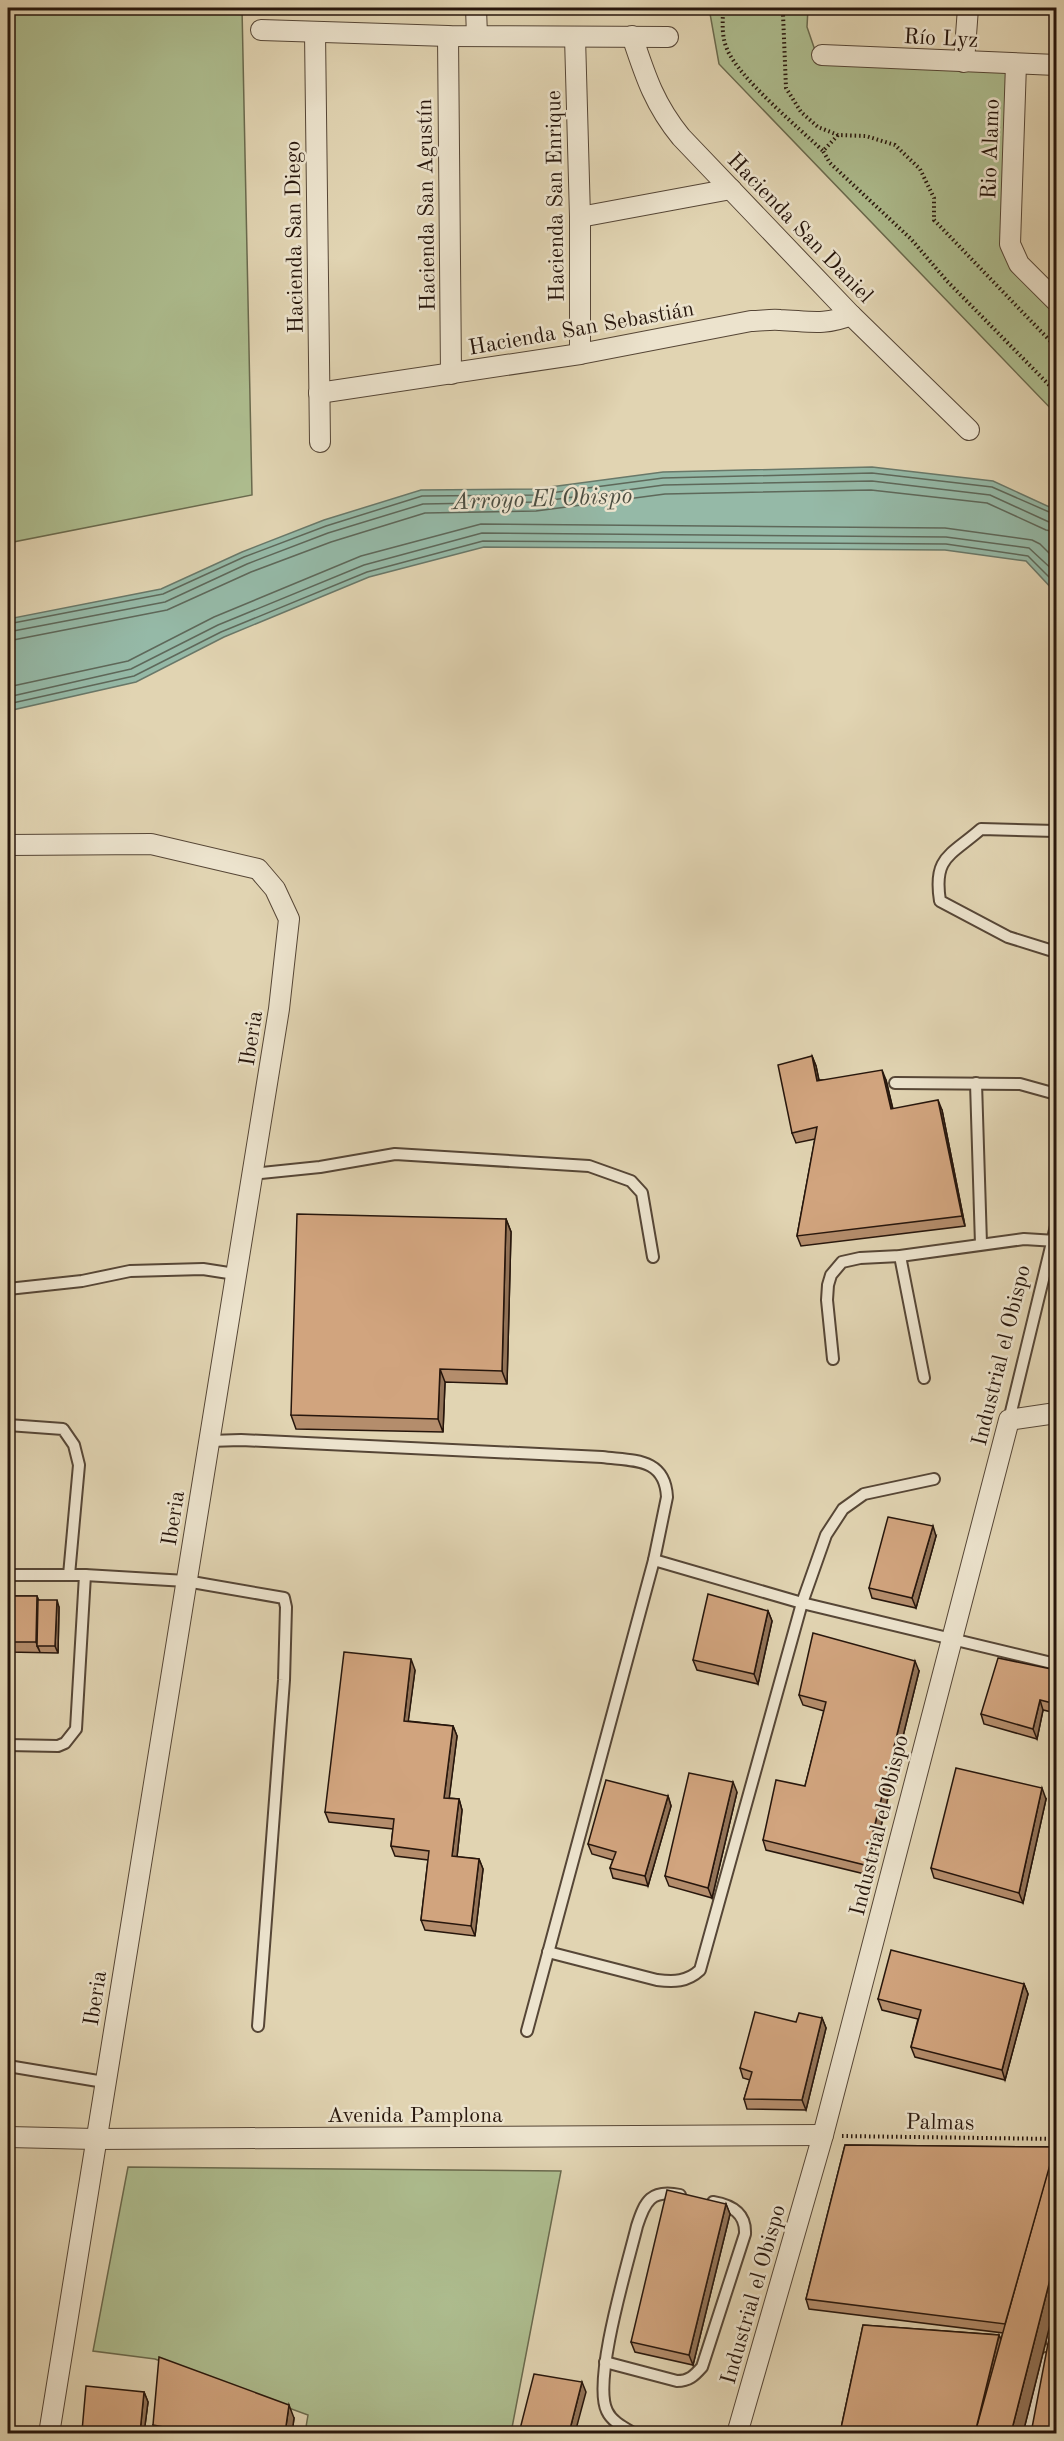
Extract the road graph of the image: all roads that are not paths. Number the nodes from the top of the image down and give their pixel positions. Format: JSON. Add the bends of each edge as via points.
{"nodes":[{"id":1,"x":477,"y":8,"type":"edge"},
{"id":2,"x":968,"y":8,"type":"edge"},
{"id":3,"x":261,"y":30,"type":"dead end"},
{"id":4,"x":315,"y":32,"type":"junction"},
{"id":5,"x":448,"y":36,"type":"junction"},
{"id":6,"x":477,"y":36,"type":"junction"},
{"id":7,"x":632,"y":36,"type":"junction"},
{"id":8,"x":575,"y":37,"type":"junction"},
{"id":9,"x":668,"y":37,"type":"dead end"},
{"id":10,"x":822,"y":55,"type":"dead end"},
{"id":11,"x":964,"y":62,"type":"junction"},
{"id":12,"x":1016,"y":64,"type":"junction"},
{"id":13,"x":1056,"y":65,"type":"edge"},
{"id":14,"x":731,"y":189,"type":"junction"},
{"id":15,"x":580,"y":217,"type":"junction"},
{"id":16,"x":1056,"y":300,"type":"edge"},
{"id":17,"x":851,"y":315,"type":"junction"},
{"id":18,"x":580,"y":354,"type":"junction"},
{"id":19,"x":451,"y":374,"type":"junction"},
{"id":20,"x":319,"y":393,"type":"junction"},
{"id":21,"x":969,"y":430,"type":"dead end"},
{"id":22,"x":320,"y":442,"type":"dead end"},
{"id":23,"x":1056,"y":831,"type":"edge"},
{"id":24,"x":8,"y":845,"type":"edge"},
{"id":25,"x":1056,"y":952,"type":"edge"},
{"id":26,"x":895,"y":1083,"type":"dead end"},
{"id":27,"x":976,"y":1083,"type":"junction"},
{"id":28,"x":1056,"y":1094,"type":"edge"},
{"id":29,"x":251,"y":1174,"type":"junction"},
{"id":30,"x":1056,"y":1226,"type":"edge"},
{"id":31,"x":1055,"y":1242,"type":"edge"},
{"id":32,"x":981,"y":1244,"type":"junction"},
{"id":33,"x":900,"y":1256,"type":"junction"},
{"id":34,"x":653,"y":1257,"type":"dead end"},
{"id":35,"x":236,"y":1274,"type":"junction"},
{"id":36,"x":8,"y":1289,"type":"edge"},
{"id":37,"x":833,"y":1359,"type":"dead end"},
{"id":38,"x":924,"y":1378,"type":"dead end"},
{"id":39,"x":1056,"y":1413,"type":"edge"},
{"id":40,"x":1009,"y":1420,"type":"junction"},
{"id":41,"x":8,"y":1425,"type":"edge"},
{"id":42,"x":208,"y":1441,"type":"junction"},
{"id":43,"x":934,"y":1479,"type":"dead end"},
{"id":44,"x":654,"y":1560,"type":"junction"},
{"id":45,"x":8,"y":1575,"type":"edge"},
{"id":46,"x":69,"y":1575,"type":"junction"},
{"id":47,"x":85,"y":1575,"type":"junction"},
{"id":48,"x":186,"y":1581,"type":"junction"},
{"id":49,"x":802,"y":1603,"type":"junction"},
{"id":50,"x":951,"y":1639,"type":"junction"},
{"id":51,"x":1056,"y":1664,"type":"edge"},
{"id":52,"x":8,"y":1745,"type":"edge"},
{"id":53,"x":548,"y":1952,"type":"junction"},
{"id":54,"x":258,"y":2026,"type":"dead end"},
{"id":55,"x":527,"y":2031,"type":"dead end"},
{"id":56,"x":8,"y":2066,"type":"edge"},
{"id":57,"x":104,"y":2082,"type":"junction"},
{"id":58,"x":823,"y":2135,"type":"junction"},
{"id":59,"x":8,"y":2137,"type":"edge"},
{"id":60,"x":95,"y":2139,"type":"junction"},
{"id":61,"x":1056,"y":2324,"type":"edge"},
{"id":62,"x":605,"y":2362,"type":"junction"},
{"id":63,"x":49,"y":2433,"type":"edge"},
{"id":64,"x":635,"y":2433,"type":"edge"},
{"id":65,"x":737,"y":2433,"type":"edge"},
{"id":66,"x":1026,"y":2433,"type":"edge"}],
"edges":[{"from":1,"to":6,"type":"street"},
{"from":2,"to":11,"type":"street"},
{"from":3,"to":4,"type":"street"},
{"from":4,"to":5,"type":"street"},
{"from":4,"to":20,"type":"street","name":"Hacienda San Diego"},
{"from":5,"to":6,"type":"street"},
{"from":5,"to":19,"type":"street","name":"Hacienda San Agustín"},
{"from":6,"to":8,"type":"street"},
{"from":7,"to":8,"type":"street"},
{"from":7,"to":9,"type":"street"},
{"from":7,"to":14,"type":"street","name":"Hacienda San Daniel","via":[[664,116]]},
{"from":8,"to":15,"type":"street","name":"Hacienda San Enrique"},
{"from":10,"to":11,"type":"street","name":"Río Lyz"},
{"from":11,"to":12,"type":"street","name":"Río Lyz"},
{"from":12,"to":13,"type":"street","name":"Río Lyz"},
{"from":12,"to":16,"type":"street","name":"Rio Alamo","via":[[1010,235],[1013,255]]},
{"from":14,"to":15,"type":"street"},
{"from":14,"to":17,"type":"street","name":"Hacienda San Daniel"},
{"from":15,"to":18,"type":"street","name":"Hacienda San Enrique"},
{"from":17,"to":18,"type":"street","name":"Hacienda San Sebastián","via":[[816,324],[751,321]]},
{"from":17,"to":21,"type":"street","name":"Hacienda San Daniel"},
{"from":18,"to":19,"type":"street","name":"Hacienda San Sebastián"},
{"from":19,"to":20,"type":"street","name":"Hacienda San Sebastián"},
{"from":20,"to":22,"type":"street","name":"Hacienda San Diego"},
{"from":23,"to":25,"type":"lane","via":[[981,829],[941,863],[937,880],[940,902],[1008,937]]},
{"from":24,"to":29,"type":"street","name":"Iberia","via":[[151,844],[258,869],[275,889],[289,919],[279,1008]]},
{"from":26,"to":27,"type":"lane"},
{"from":27,"to":28,"type":"lane","via":[[1020,1084]]},
{"from":27,"to":32,"type":"lane"},
{"from":29,"to":34,"type":"lane","via":[[395,1154],[589,1166],[631,1181],[642,1193]]},
{"from":29,"to":35,"type":"street","name":"Iberia"},
{"from":30,"to":31,"type":"lane","name":"Industrial el Obispo"},
{"from":31,"to":32,"type":"lane","via":[[1024,1239]]},
{"from":31,"to":40,"type":"lane","name":"Industrial el Obispo"},
{"from":32,"to":33,"type":"lane"},
{"from":33,"to":37,"type":"lane","via":[[849,1260],[831,1275],[827,1300]]},
{"from":33,"to":38,"type":"lane"},
{"from":35,"to":36,"type":"lane","via":[[203,1269],[130,1271]]},
{"from":35,"to":42,"type":"street","name":"Iberia"},
{"from":39,"to":40,"type":"street"},
{"from":40,"to":50,"type":"street","name":"Industrial el Obispo"},
{"from":41,"to":46,"type":"lane","via":[[63,1429],[74,1445],[79,1465]]},
{"from":42,"to":44,"type":"lane","via":[[644,1462],[661,1474],[667,1488]]},
{"from":42,"to":48,"type":"street","name":"Iberia"},
{"from":43,"to":49,"type":"lane","via":[[877,1490],[843,1509],[826,1535]]},
{"from":44,"to":49,"type":"lane"},
{"from":44,"to":53,"type":"lane"},
{"from":45,"to":46,"type":"lane"},
{"from":46,"to":47,"type":"lane"},
{"from":47,"to":48,"type":"lane"},
{"from":47,"to":52,"type":"lane","via":[[76,1729],[66,1743],[58,1746]]},
{"from":48,"to":54,"type":"lane","via":[[284,1598],[286,1607]]},
{"from":48,"to":57,"type":"street","name":"Iberia"},
{"from":49,"to":50,"type":"lane"},
{"from":49,"to":53,"type":"lane","via":[[700,1970],[691,1978],[674,1982],[657,1980]]},
{"from":50,"to":51,"type":"lane"},
{"from":50,"to":58,"type":"street","name":"Industrial el Obispo"},
{"from":53,"to":55,"type":"lane"},
{"from":56,"to":57,"type":"lane"},
{"from":57,"to":60,"type":"street","name":"Iberia"},
{"from":58,"to":60,"type":"street","name":"Avenida Pamplona"},
{"from":58,"to":65,"type":"street","name":"Industrial el Obispo"},
{"from":59,"to":60,"type":"street","name":"Avenida Pamplona"},
{"from":60,"to":63,"type":"street","name":"Iberia"},
{"from":61,"to":66,"type":"lane"},
{"from":62,"to":62,"type":"lane","via":[[677,2381],[694,2376],[702,2367],[745,2234],[741,2215],[732,2207],[669,2193],[649,2200],[637,2226]]},
{"from":62,"to":64,"type":"lane","via":[[602,2396],[608,2414]]}]}
